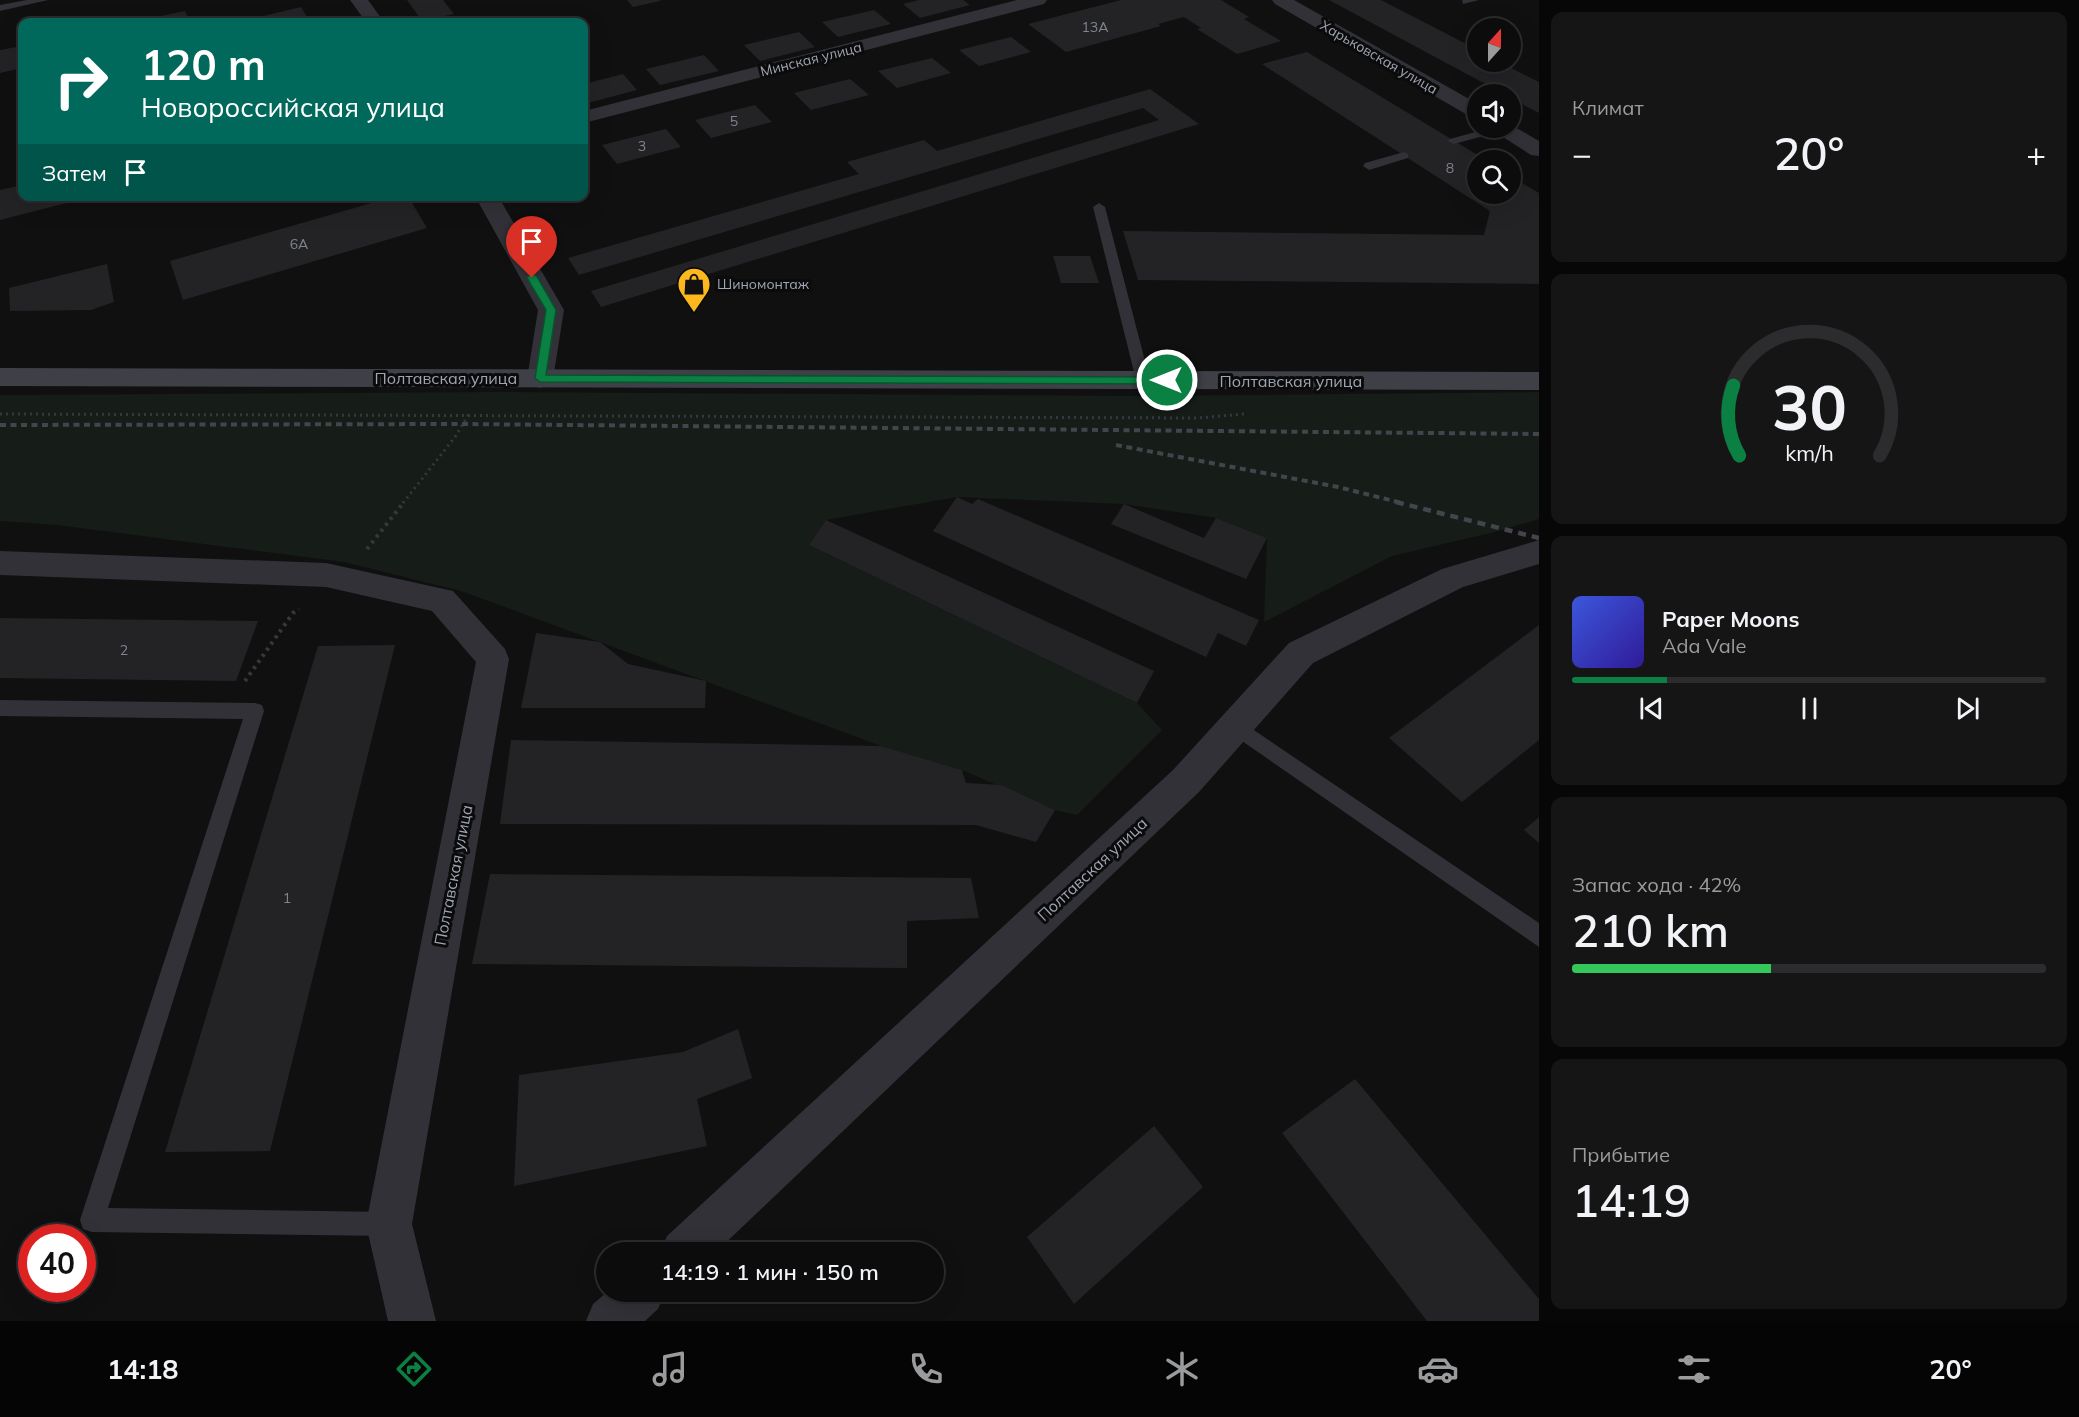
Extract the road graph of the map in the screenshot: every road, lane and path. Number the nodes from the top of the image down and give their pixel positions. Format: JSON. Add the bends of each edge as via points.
{"nodes":[{"id":1,"x":43,"y":0,"type":"edge"},
{"id":2,"x":359,"y":0,"type":"edge"},
{"id":3,"x":1038,"y":0,"type":"edge"},
{"id":4,"x":1281,"y":0,"type":"edge"},
{"id":5,"x":0,"y":8,"type":"edge"},
{"id":6,"x":372,"y":18,"type":"edge"},
{"id":7,"x":1467,"y":107,"type":"edge"},
{"id":8,"x":588,"y":116,"type":"edge"},
{"id":9,"x":1467,"y":137,"type":"edge"},
{"id":10,"x":1519,"y":138,"type":"edge"},
{"id":11,"x":1454,"y":141,"type":"dead end"},
{"id":12,"x":1539,"y":150,"type":"edge"},
{"id":13,"x":1404,"y":156,"type":"dead end"},
{"id":14,"x":1369,"y":166,"type":"dead end"},
{"id":15,"x":489,"y":201,"type":"edge"},
{"id":16,"x":1099,"y":207,"type":"dead end"},
{"id":17,"x":0,"y":377,"type":"edge"},
{"id":18,"x":493,"y":378,"type":"junction"},
{"id":19,"x":540,"y":378,"type":"junction"},
{"id":20,"x":1143,"y":380,"type":"junction"},
{"id":21,"x":1539,"y":381,"type":"edge"},
{"id":22,"x":0,"y":414,"type":"edge"},
{"id":23,"x":1252,"y":414,"type":"dead end"},
{"id":24,"x":468,"y":415,"type":"junction"},
{"id":25,"x":1539,"y":552,"type":"edge"},
{"id":26,"x":0,"y":563,"type":"edge"},
{"id":27,"x":344,"y":579,"type":"junction"},
{"id":28,"x":239,"y":690,"type":"dead end"},
{"id":29,"x":0,"y":708,"type":"edge"},
{"id":30,"x":1236,"y":726,"type":"junction"},
{"id":31,"x":1539,"y":936,"type":"edge"},
{"id":32,"x":389,"y":1224,"type":"junction"},
{"id":33,"x":694,"y":1242,"type":"edge"},
{"id":34,"x":630,"y":1302,"type":"edge"},
{"id":35,"x":412,"y":1321,"type":"edge"},
{"id":36,"x":610,"y":1321,"type":"edge"}],
"edges":[{"from":1,"to":5,"type":"lane"},
{"from":2,"to":6,"type":"street"},
{"from":3,"to":8,"type":"street","name":"Минская улица"},
{"from":4,"to":7,"type":"street","name":"Харьковская улица"},
{"from":9,"to":11,"type":"lane"},
{"from":10,"to":12,"type":"street"},
{"from":13,"to":14,"type":"lane"},
{"from":15,"to":19,"type":"street","via":[[551,310]]},
{"from":16,"to":20,"type":"lane"},
{"from":17,"to":18,"type":"street","name":"Полтавская улица"},
{"from":18,"to":19,"type":"street","name":"Полтавская улица"},
{"from":18,"to":24,"type":"path"},
{"from":19,"to":20,"type":"street","name":"Полтавская улица"},
{"from":20,"to":21,"type":"street","name":"Полтавская улица"},
{"from":22,"to":24,"type":"path"},
{"from":23,"to":24,"type":"path","via":[[1198,418]]},
{"from":24,"to":27,"type":"path"},
{"from":25,"to":30,"type":"street","name":"Полтавская улица","via":[[1453,578],[1301,653]]},
{"from":26,"to":27,"type":"street","name":"Полтавская улица","via":[[326,575]]},
{"from":27,"to":28,"type":"path","via":[[293,614]]},
{"from":27,"to":32,"type":"street","name":"Полтавская улица","via":[[442,600],[494,659]]},
{"from":29,"to":32,"type":"lane","via":[[255,711],[92,1220]]},
{"from":30,"to":31,"type":"lane"},
{"from":30,"to":33,"type":"street","name":"Полтавская улица","via":[[1186,782]]},
{"from":32,"to":35,"type":"street","name":"Полтавская улица"},
{"from":34,"to":36,"type":"street"}]}
